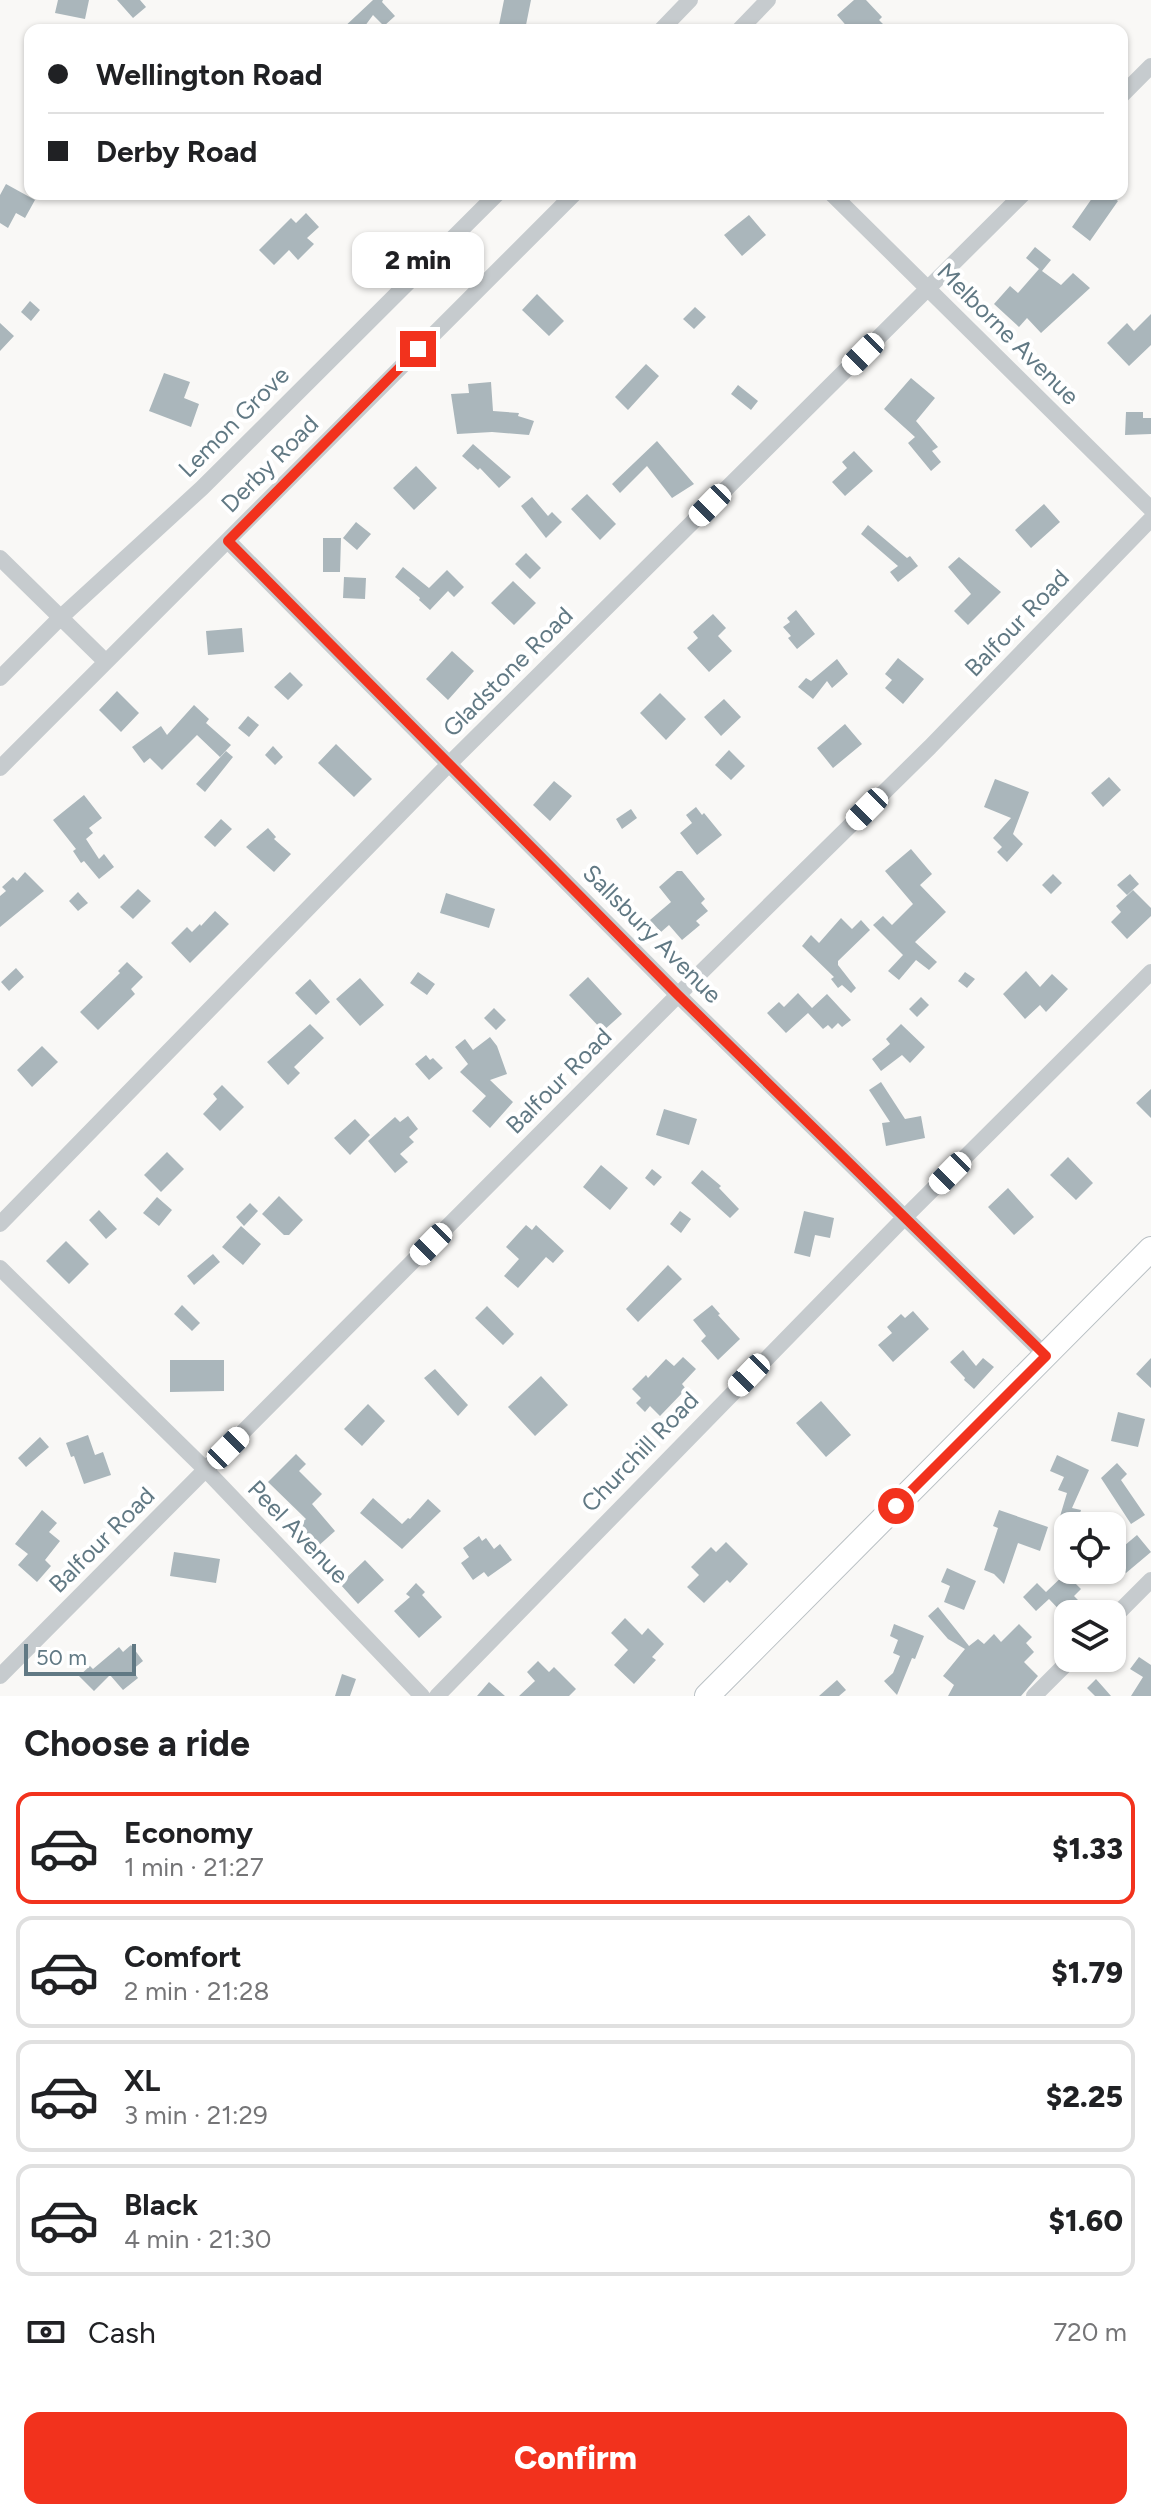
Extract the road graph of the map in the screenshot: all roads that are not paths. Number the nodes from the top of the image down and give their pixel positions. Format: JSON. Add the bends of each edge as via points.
{"nodes":[{"id":1,"x":690,"y":0,"type":"edge"},
{"id":2,"x":768,"y":0,"type":"edge"},
{"id":3,"x":667,"y":24,"type":"edge"},
{"id":4,"x":745,"y":24,"type":"edge"},
{"id":5,"x":1151,"y":66,"type":"edge"},
{"id":6,"x":1128,"y":89,"type":"edge"},
{"id":7,"x":491,"y":200,"type":"edge"},
{"id":8,"x":568,"y":200,"type":"edge"},
{"id":9,"x":838,"y":200,"type":"edge"},
{"id":10,"x":1017,"y":200,"type":"edge"},
{"id":11,"x":928,"y":289,"type":"junction"},
{"id":12,"x":1151,"y":509,"type":"edge"},
{"id":13,"x":1151,"y":519,"type":"edge"},
{"id":14,"x":228,"y":541,"type":"junction"},
{"id":15,"x":0,"y":558,"type":"edge"},
{"id":16,"x":60,"y":618,"type":"junction"},
{"id":17,"x":106,"y":662,"type":"junction"},
{"id":18,"x":0,"y":678,"type":"edge"},
{"id":19,"x":449,"y":764,"type":"junction"},
{"id":20,"x":0,"y":768,"type":"edge"},
{"id":21,"x":1151,"y":972,"type":"edge"},
{"id":22,"x":678,"y":995,"type":"junction"},
{"id":23,"x":906,"y":1216,"type":"junction"},
{"id":24,"x":0,"y":1224,"type":"edge"},
{"id":25,"x":1151,"y":1249,"type":"edge"},
{"id":26,"x":0,"y":1268,"type":"edge"},
{"id":27,"x":1046,"y":1356,"type":"junction"},
{"id":28,"x":206,"y":1470,"type":"junction"},
{"id":29,"x":1151,"y":1580,"type":"edge"},
{"id":30,"x":1126,"y":1605,"type":"edge"},
{"id":31,"x":1058,"y":1672,"type":"edge"},
{"id":32,"x":0,"y":1676,"type":"edge"},
{"id":33,"x":422,"y":1696,"type":"edge"},
{"id":34,"x":437,"y":1696,"type":"edge"},
{"id":35,"x":707,"y":1696,"type":"edge"},
{"id":36,"x":1034,"y":1696,"type":"edge"}],
"edges":[{"from":1,"to":3,"type":"street"},
{"from":2,"to":4,"type":"street"},
{"from":5,"to":6,"type":"street"},
{"from":7,"to":16,"type":"street","name":"Lemon Grove","via":[[202,488]]},
{"from":8,"to":14,"type":"street","name":"Derby Road"},
{"from":9,"to":11,"type":"street","name":"Melborne Avenue"},
{"from":10,"to":11,"type":"street","name":"Gladstone Road"},
{"from":11,"to":12,"type":"street","name":"Melborne Avenue"},
{"from":11,"to":19,"type":"street","name":"Gladstone Road"},
{"from":13,"to":22,"type":"street","name":"Balfour Road"},
{"from":14,"to":17,"type":"street","name":"Derby Road"},
{"from":14,"to":19,"type":"street","name":"Sallsbury Avenue"},
{"from":15,"to":16,"type":"street"},
{"from":16,"to":17,"type":"street"},
{"from":16,"to":18,"type":"street","name":"Lemon Grove"},
{"from":17,"to":20,"type":"street","name":"Derby Road"},
{"from":19,"to":22,"type":"street","name":"Sallsbury Avenue"},
{"from":19,"to":24,"type":"street","name":"Gladstone Road"},
{"from":21,"to":23,"type":"street","name":"Churchill Road"},
{"from":22,"to":23,"type":"street","name":"Sallsbury Avenue"},
{"from":22,"to":28,"type":"street","name":"Balfour Road"},
{"from":23,"to":27,"type":"street","name":"Sallsbury Avenue"},
{"from":23,"to":34,"type":"street","name":"Churchill Road"},
{"from":25,"to":27,"type":"main road"},
{"from":26,"to":28,"type":"street","name":"Peel Avenue"},
{"from":27,"to":35,"type":"main road"},
{"from":28,"to":32,"type":"street","name":"Balfour Road"},
{"from":28,"to":33,"type":"street","name":"Peel Avenue"},
{"from":29,"to":30,"type":"street"},
{"from":31,"to":36,"type":"street"}]}
